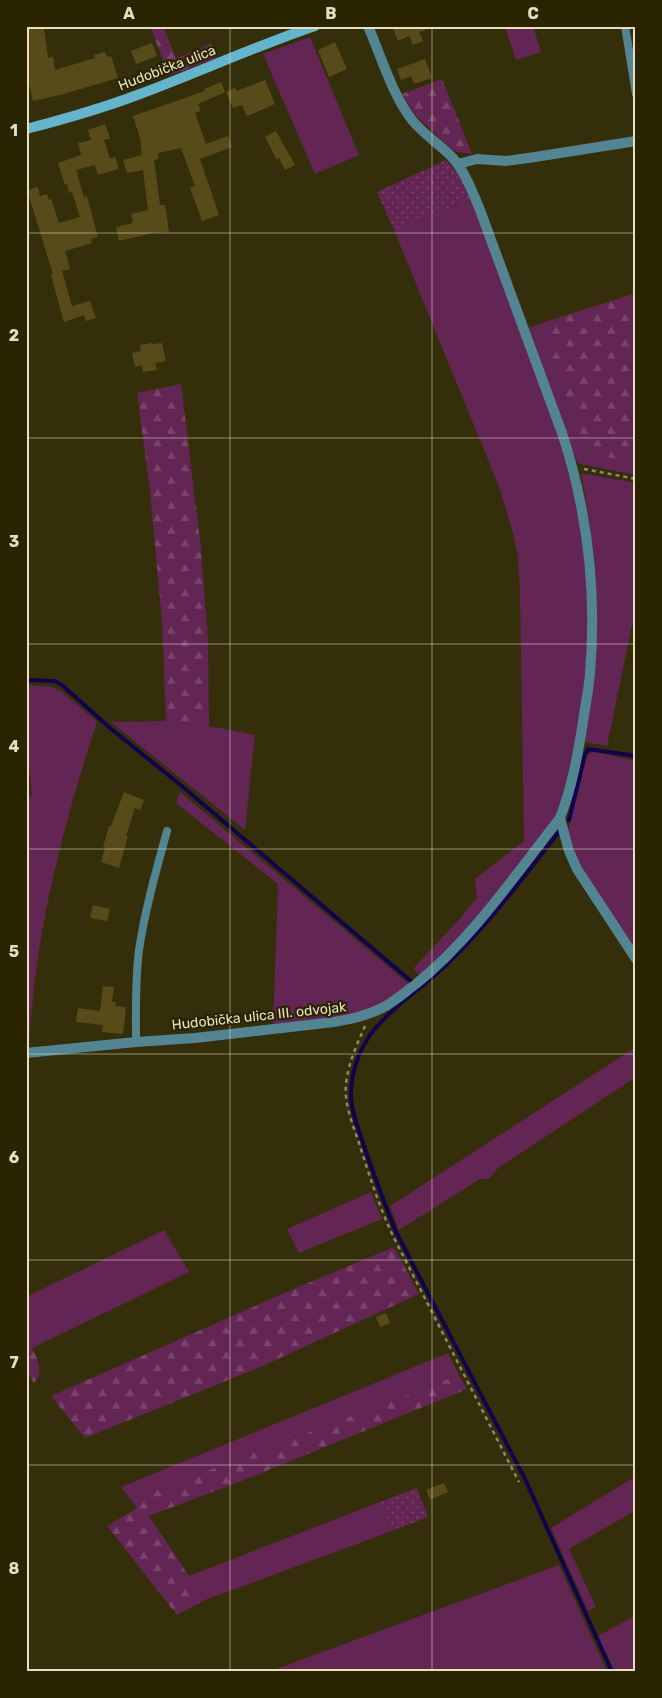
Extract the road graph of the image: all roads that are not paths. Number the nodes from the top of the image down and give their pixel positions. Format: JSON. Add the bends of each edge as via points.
{"nodes":[{"id":1,"x":316,"y":26,"type":"edge"},
{"id":2,"x":368,"y":26,"type":"edge"},
{"id":3,"x":625,"y":26,"type":"edge"},
{"id":4,"x":636,"y":94,"type":"edge"},
{"id":5,"x":26,"y":129,"type":"edge"},
{"id":6,"x":636,"y":141,"type":"edge"},
{"id":7,"x":458,"y":164,"type":"junction"},
{"id":8,"x":560,"y":818,"type":"junction"},
{"id":9,"x":166,"y":831,"type":"dead end"},
{"id":10,"x":636,"y":958,"type":"edge"},
{"id":11,"x":136,"y":1042,"type":"junction"},
{"id":12,"x":26,"y":1053,"type":"edge"}],
"edges":[{"from":1,"to":5,"type":"main road","name":"Hudobička ulica","via":[[138,95]]},
{"from":2,"to":7,"type":"street","via":[[396,92],[411,118]]},
{"from":3,"to":4,"type":"lane"},
{"from":6,"to":7,"type":"street","via":[[506,161],[478,159]]},
{"from":7,"to":8,"type":"street","via":[[480,210],[562,433],[584,515],[593,608],[590,674],[580,738]]},
{"from":8,"to":10,"type":"street","via":[[577,869]]},
{"from":8,"to":11,"type":"street","name":"Hudobička ulica III. odvojak","via":[[446,957],[384,1007],[334,1022]]},
{"from":9,"to":11,"type":"lane","via":[[139,952]]},
{"from":11,"to":12,"type":"street","name":"Hudobička ulica III. odvojak"}]}
